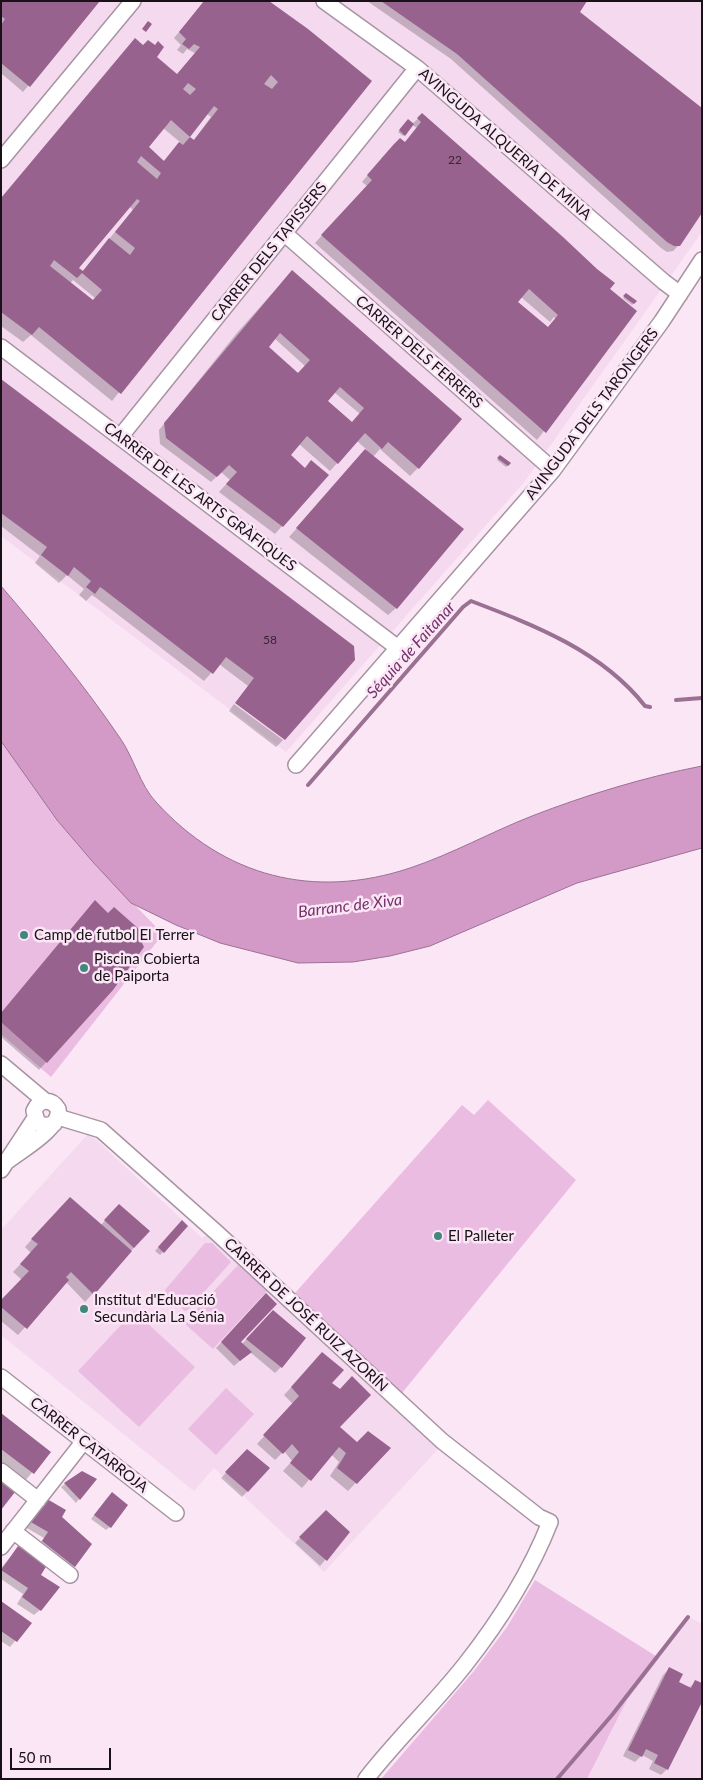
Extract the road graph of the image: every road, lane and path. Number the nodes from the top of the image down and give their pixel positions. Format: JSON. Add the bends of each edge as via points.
{"nodes":[{"id":1,"x":134,"y":1,"type":"edge"},
{"id":2,"x":324,"y":1,"type":"edge"},
{"id":3,"x":417,"y":68,"type":"junction"},
{"id":4,"x":1,"y":160,"type":"edge"},
{"id":5,"x":284,"y":233,"type":"junction"},
{"id":6,"x":702,"y":260,"type":"edge"},
{"id":7,"x":680,"y":294,"type":"junction"},
{"id":8,"x":1,"y":347,"type":"edge"},
{"id":9,"x":120,"y":437,"type":"junction"},
{"id":10,"x":553,"y":470,"type":"junction"},
{"id":11,"x":398,"y":648,"type":"junction"},
{"id":12,"x":296,"y":765,"type":"dead end"},
{"id":13,"x":1,"y":1064,"type":"edge"},
{"id":14,"x":45,"y":1101,"type":"junction"},
{"id":15,"x":35,"y":1118,"type":"junction"},
{"id":16,"x":56,"y":1120,"type":"junction"},
{"id":17,"x":5,"y":1165,"type":"edge"},
{"id":18,"x":1,"y":1376,"type":"edge"},
{"id":19,"x":84,"y":1441,"type":"junction"},
{"id":20,"x":1,"y":1471,"type":"edge"},
{"id":21,"x":38,"y":1500,"type":"junction"},
{"id":22,"x":176,"y":1513,"type":"dead end"},
{"id":23,"x":14,"y":1531,"type":"junction"},
{"id":24,"x":1,"y":1547,"type":"edge"},
{"id":25,"x":70,"y":1575,"type":"dead end"},
{"id":26,"x":366,"y":1779,"type":"edge"}],
"edges":[{"from":1,"to":4,"type":"street"},
{"from":2,"to":3,"type":"street","name":"AVINGUDA ALQUERIA DE MINA"},
{"from":3,"to":5,"type":"street","name":"CARRER DELS TAPISSERS"},
{"from":3,"to":7,"type":"street","name":"AVINGUDA ALQUERIA DE MINA"},
{"from":5,"to":9,"type":"street","name":"CARRER DELS TAPISSERS"},
{"from":5,"to":10,"type":"street","name":"CARRER DELS FERRERS"},
{"from":6,"to":7,"type":"street","name":"AVINGUDA DELS TARONGERS"},
{"from":7,"to":10,"type":"street","name":"AVINGUDA DELS TARONGERS"},
{"from":8,"to":9,"type":"street","name":"CARRER DE LES ARTS GRÀFIQUES"},
{"from":9,"to":11,"type":"street","name":"CARRER DE LES ARTS GRÀFIQUES"},
{"from":10,"to":11,"type":"street","name":"AVINGUDA DELS TARONGERS"},
{"from":11,"to":12,"type":"street","name":"AVINGUDA DELS TARONGERS"},
{"from":13,"to":14,"type":"street"},
{"from":14,"to":15,"type":"street","via":[[36,1108]]},
{"from":14,"to":16,"type":"street","via":[[56,1106]]},
{"from":15,"to":16,"type":"street","via":[[43,1126]]},
{"from":15,"to":17,"type":"street"},
{"from":16,"to":17,"type":"street"},
{"from":16,"to":26,"type":"street","name":"CARRER DE JOSÉ RUIZ AZORÍN","via":[[101,1130],[218,1233],[442,1441],[539,1517],[550,1522],[540,1547],[492,1628],[464,1666]]},
{"from":18,"to":19,"type":"street","name":"CARRER CATARROJA"},
{"from":19,"to":21,"type":"street"},
{"from":19,"to":22,"type":"street","name":"CARRER CATARROJA"},
{"from":20,"to":21,"type":"street"},
{"from":21,"to":23,"type":"street"},
{"from":23,"to":24,"type":"street"},
{"from":23,"to":25,"type":"street"}]}
